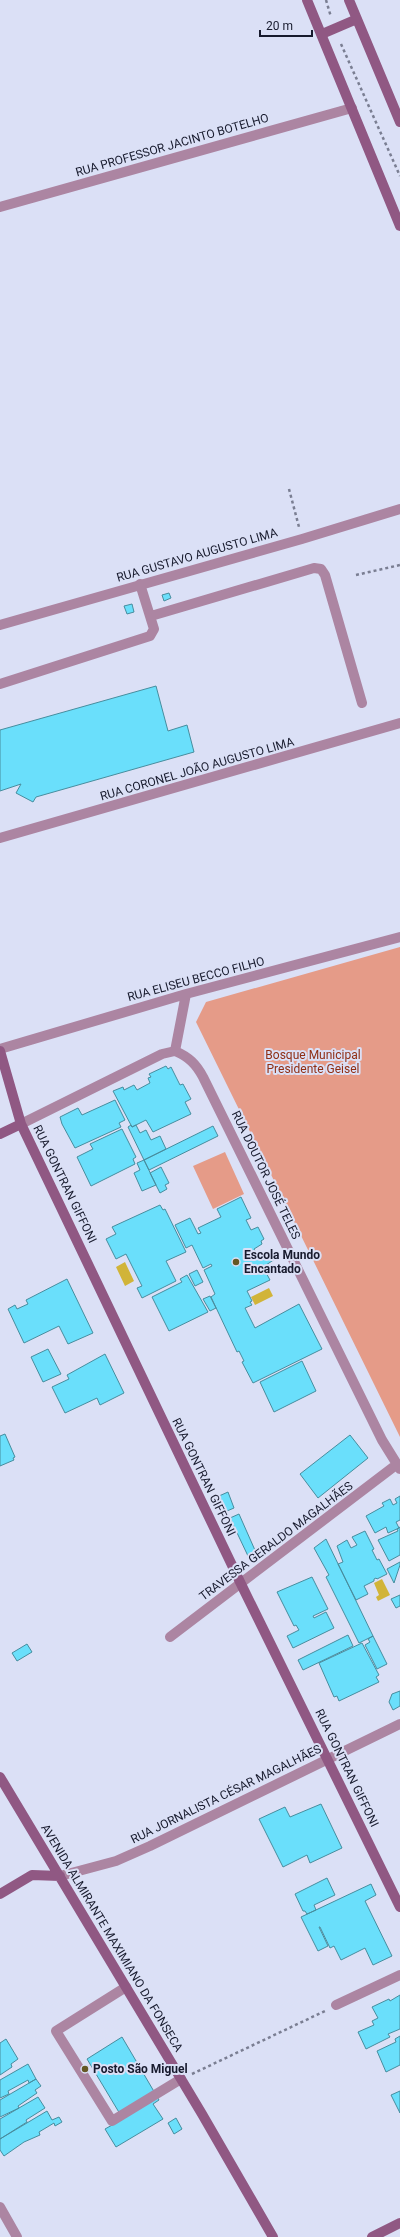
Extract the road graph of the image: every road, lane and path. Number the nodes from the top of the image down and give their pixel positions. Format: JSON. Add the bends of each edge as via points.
{"nodes":[{"id":1,"x":307,"y":0,"type":"edge"},
{"id":2,"x":326,"y":0,"type":"edge"},
{"id":3,"x":349,"y":0,"type":"edge"},
{"id":4,"x":357,"y":19,"type":"junction"},
{"id":5,"x":335,"y":28,"type":"junction"},
{"id":6,"x":322,"y":34,"type":"junction"},
{"id":7,"x":352,"y":108,"type":"junction"},
{"id":8,"x":400,"y":122,"type":"edge"},
{"id":9,"x":400,"y":176,"type":"edge"},
{"id":10,"x":0,"y":207,"type":"edge"},
{"id":11,"x":400,"y":226,"type":"edge"},
{"id":12,"x":289,"y":489,"type":"dead end"},
{"id":13,"x":400,"y":509,"type":"edge"},
{"id":14,"x":302,"y":539,"type":"junction"},
{"id":15,"x":400,"y":565,"type":"edge"},
{"id":16,"x":356,"y":575,"type":"dead end"},
{"id":17,"x":140,"y":584,"type":"junction"},
{"id":18,"x":151,"y":616,"type":"junction"},
{"id":19,"x":0,"y":625,"type":"edge"},
{"id":20,"x":0,"y":684,"type":"edge"},
{"id":21,"x":362,"y":703,"type":"dead end"},
{"id":22,"x":400,"y":723,"type":"edge"},
{"id":23,"x":0,"y":838,"type":"edge"},
{"id":24,"x":400,"y":937,"type":"edge"},
{"id":25,"x":186,"y":994,"type":"junction"},
{"id":26,"x":0,"y":1050,"type":"edge"},
{"id":27,"x":176,"y":1051,"type":"junction"},
{"id":28,"x":21,"y":1124,"type":"junction"},
{"id":29,"x":0,"y":1134,"type":"edge"},
{"id":30,"x":398,"y":1467,"type":"edge"},
{"id":31,"x":241,"y":1584,"type":"junction"},
{"id":32,"x":170,"y":1637,"type":"dead end"},
{"id":33,"x":400,"y":1724,"type":"edge"},
{"id":34,"x":328,"y":1759,"type":"junction"},
{"id":35,"x":0,"y":1776,"type":"edge"},
{"id":36,"x":60,"y":1876,"type":"junction"},
{"id":37,"x":0,"y":1894,"type":"edge"},
{"id":38,"x":400,"y":1907,"type":"edge"},
{"id":39,"x":400,"y":1974,"type":"edge"},
{"id":40,"x":126,"y":1987,"type":"junction"},
{"id":41,"x":336,"y":2005,"type":"joint"},
{"id":42,"x":181,"y":2079,"type":"junction"},
{"id":43,"x":0,"y":2208,"type":"edge"},
{"id":44,"x":400,"y":2223,"type":"edge"},
{"id":45,"x":17,"y":2237,"type":"edge"},
{"id":46,"x":273,"y":2237,"type":"edge"},
{"id":47,"x":372,"y":2237,"type":"edge"}],
"edges":[{"from":1,"to":6,"type":"street"},
{"from":2,"to":5,"type":"path"},
{"from":3,"to":4,"type":"street"},
{"from":4,"to":5,"type":"street"},
{"from":4,"to":8,"type":"street"},
{"from":5,"to":6,"type":"street"},
{"from":5,"to":9,"type":"path"},
{"from":6,"to":7,"type":"street"},
{"from":7,"to":10,"type":"street","name":"RUA PROFESSOR JACINTO BOTELHO"},
{"from":7,"to":11,"type":"street"},
{"from":12,"to":14,"type":"path"},
{"from":13,"to":14,"type":"street","name":"RUA GUSTAVO AUGUSTO LIMA"},
{"from":14,"to":17,"type":"street","name":"RUA GUSTAVO AUGUSTO LIMA"},
{"from":15,"to":16,"type":"path"},
{"from":17,"to":18,"type":"street"},
{"from":17,"to":19,"type":"street","name":"RUA GUSTAVO AUGUSTO LIMA"},
{"from":18,"to":20,"type":"street","via":[[153,633],[145,638]]},
{"from":18,"to":21,"type":"street","via":[[314,568],[321,569],[326,574]]},
{"from":22,"to":23,"type":"street","name":"RUA CORONEL JOÃO AUGUSTO LIMA"},
{"from":24,"to":25,"type":"street","name":"RUA ELISEU BECCO FILHO"},
{"from":25,"to":26,"type":"street","name":"RUA ELISEU BECCO FILHO"},
{"from":25,"to":27,"type":"street"},
{"from":26,"to":28,"type":"street","name":"RUA GONTRAN GIFFONI"},
{"from":27,"to":28,"type":"street","via":[[162,1054]]},
{"from":27,"to":30,"type":"street","name":"RUA DOUTOR JOSÉ TELES","via":[[187,1056],[203,1077]]},
{"from":28,"to":29,"type":"street"},
{"from":28,"to":31,"type":"street","name":"RUA GONTRAN GIFFONI"},
{"from":30,"to":31,"type":"street","name":"TRAVESSA GERALDO MAGALHÃES"},
{"from":31,"to":32,"type":"street","name":"TRAVESSA GERALDO MAGALHÃES"},
{"from":31,"to":34,"type":"street","name":"RUA GONTRAN GIFFONI"},
{"from":33,"to":34,"type":"street","name":"RUA JORNALISTA CÉSAR MAGALHÃES"},
{"from":34,"to":36,"type":"street","name":"RUA JORNALISTA CÉSAR MAGALHÃES","via":[[116,1861]]},
{"from":34,"to":38,"type":"street","name":"RUA GONTRAN GIFFONI"},
{"from":35,"to":36,"type":"street","name":"AVENIDA ALMIRANTE MAXIMIANO DA FONSECA"},
{"from":36,"to":37,"type":"street","via":[[32,1875]]},
{"from":36,"to":40,"type":"street","name":"AVENIDA ALMIRANTE MAXIMIANO DA FONSECA"},
{"from":39,"to":41,"type":"street"},
{"from":40,"to":42,"type":"street","name":"AVENIDA ALMIRANTE MAXIMIANO DA FONSECA"},
{"from":40,"to":42,"type":"street","via":[[56,2031],[112,2121]]},
{"from":41,"to":42,"type":"path"},
{"from":42,"to":46,"type":"street","name":"AVENIDA ALMIRANTE MAXIMIANO DA FONSECA"},
{"from":43,"to":45,"type":"street"},
{"from":44,"to":47,"type":"street"}]}
